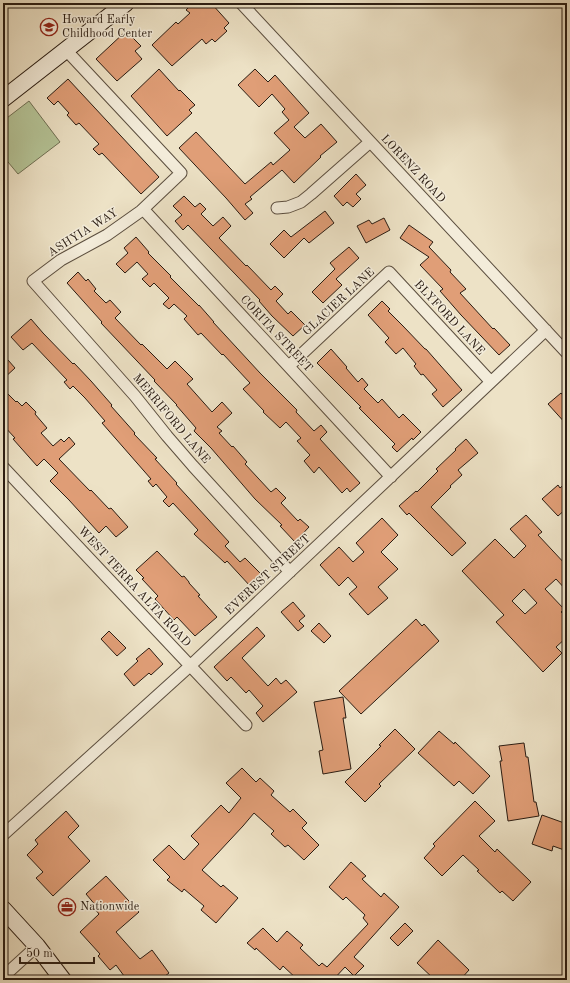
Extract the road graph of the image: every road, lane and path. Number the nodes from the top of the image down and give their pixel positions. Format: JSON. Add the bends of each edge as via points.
{"nodes":[{"id":1,"x":126,"y":3,"type":"edge"},
{"id":2,"x":241,"y":3,"type":"edge"},
{"id":3,"x":66,"y":50,"type":"junction"},
{"id":4,"x":3,"y":99,"type":"edge"},
{"id":5,"x":370,"y":142,"type":"junction"},
{"id":6,"x":277,"y":208,"type":"dead end"},
{"id":7,"x":143,"y":209,"type":"junction"},
{"id":8,"x":389,"y":272,"type":"joint"},
{"id":9,"x":33,"y":281,"type":"joint"},
{"id":10,"x":546,"y":330,"type":"junction"},
{"id":11,"x":567,"y":353,"type":"edge"},
{"id":12,"x":289,"y":366,"type":"junction"},
{"id":13,"x":491,"y":382,"type":"junction"},
{"id":14,"x":3,"y":466,"type":"edge"},
{"id":15,"x":391,"y":477,"type":"junction"},
{"id":16,"x":290,"y":572,"type":"junction"},
{"id":17,"x":190,"y":666,"type":"junction"},
{"id":18,"x":246,"y":726,"type":"dead end"},
{"id":19,"x":3,"y":835,"type":"edge"},
{"id":20,"x":3,"y":909,"type":"edge"},
{"id":21,"x":37,"y":946,"type":"junction"},
{"id":22,"x":3,"y":978,"type":"edge"},
{"id":23,"x":63,"y":980,"type":"edge"}],
"edges":[{"from":1,"to":3,"type":"main road"},
{"from":2,"to":5,"type":"street","name":"LORENZ ROAD"},
{"from":3,"to":4,"type":"main road"},
{"from":3,"to":7,"type":"street","name":"ASHYIA WAY","via":[[181,173]]},
{"from":5,"to":6,"type":"street","via":[[301,202]]},
{"from":5,"to":10,"type":"street","name":"LORENZ ROAD"},
{"from":7,"to":9,"type":"street","name":"ASHYIA WAY","via":[[107,235],[61,260]]},
{"from":7,"to":12,"type":"street","name":"CORITA STREET"},
{"from":8,"to":12,"type":"street","name":"GLACIER LANE"},
{"from":8,"to":13,"type":"street","name":"BLYFORD LANE"},
{"from":9,"to":16,"type":"street","name":"MERRIFORD LANE","via":[[193,466]]},
{"from":10,"to":11,"type":"street","name":"LORENZ ROAD"},
{"from":10,"to":13,"type":"street","name":"EVEREST STREET"},
{"from":12,"to":15,"type":"street","name":"CORITA STREET"},
{"from":13,"to":15,"type":"street","name":"EVEREST STREET"},
{"from":14,"to":17,"type":"street","name":"WEST TERRA ALTA ROAD"},
{"from":15,"to":16,"type":"street","name":"EVEREST STREET"},
{"from":16,"to":17,"type":"street","name":"EVEREST STREET"},
{"from":17,"to":18,"type":"street","name":"WEST TERRA ALTA ROAD"},
{"from":17,"to":19,"type":"street","name":"EVEREST STREET"},
{"from":20,"to":21,"type":"main road"},
{"from":21,"to":22,"type":"street"},
{"from":21,"to":23,"type":"main road"}]}
